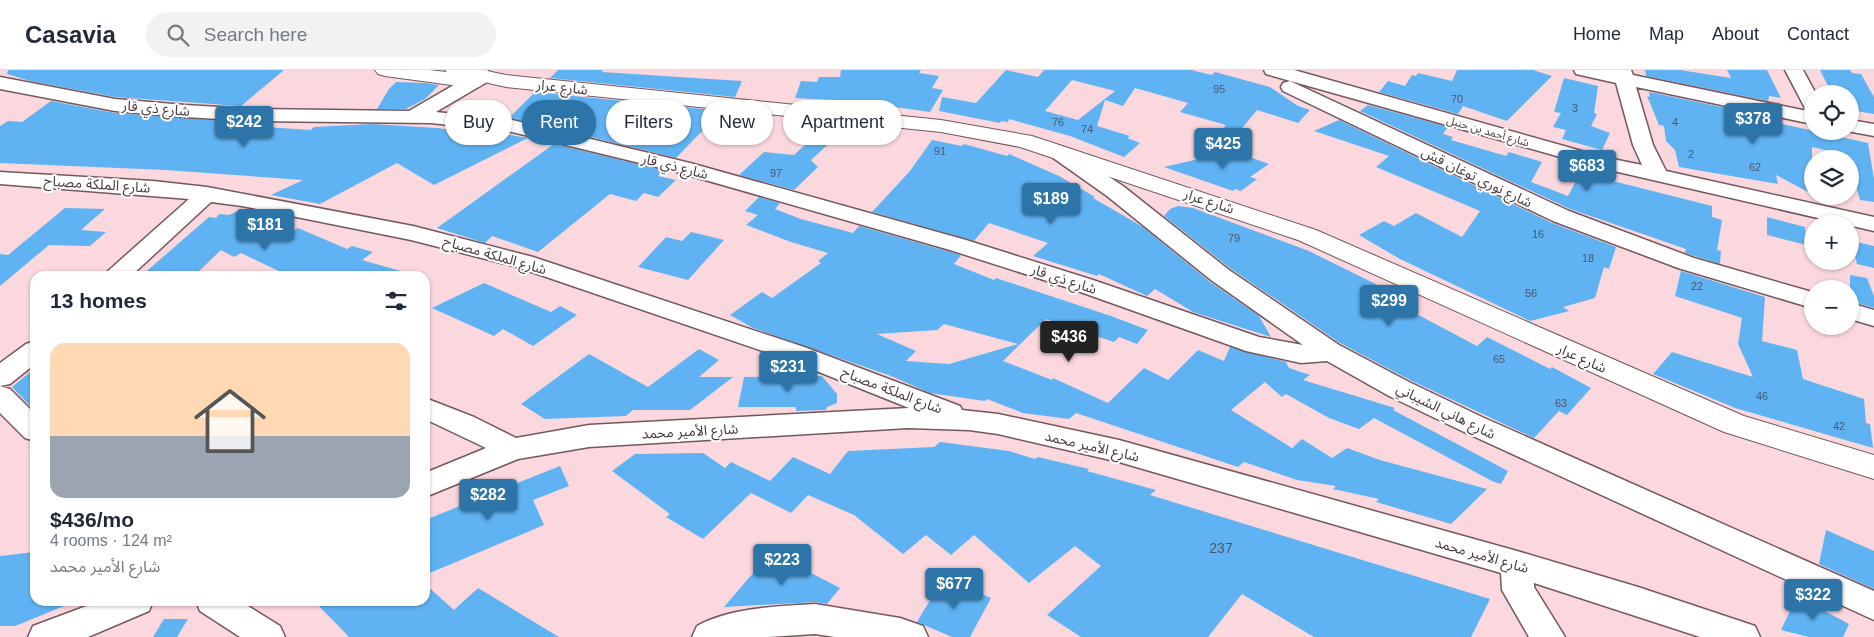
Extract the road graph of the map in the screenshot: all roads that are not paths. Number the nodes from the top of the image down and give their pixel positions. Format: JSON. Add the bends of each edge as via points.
{"nodes":[{"id":1,"x":385,"y":70,"type":"edge"},
{"id":2,"x":455,"y":70,"type":"edge"},
{"id":3,"x":1274,"y":70,"type":"edge"},
{"id":4,"x":1583,"y":70,"type":"edge"},
{"id":5,"x":1794,"y":70,"type":"edge"},
{"id":6,"x":1623,"y":74,"type":"edge"},
{"id":7,"x":488,"y":79,"type":"junction"},
{"id":8,"x":0,"y":83,"type":"edge"},
{"id":9,"x":1804,"y":89,"type":"edge"},
{"id":10,"x":1804,"y":116,"type":"edge"},
{"id":11,"x":412,"y":117,"type":"junction"},
{"id":12,"x":1859,"y":128,"type":"edge"},
{"id":13,"x":1874,"y":130,"type":"edge"},
{"id":14,"x":1656,"y":175,"type":"junction"},
{"id":15,"x":0,"y":178,"type":"edge"},
{"id":16,"x":1123,"y":184,"type":"junction"},
{"id":17,"x":207,"y":194,"type":"junction"},
{"id":18,"x":1874,"y":224,"type":"edge"},
{"id":19,"x":122,"y":271,"type":"edge"},
{"id":20,"x":1804,"y":298,"type":"edge"},
{"id":21,"x":1859,"y":314,"type":"edge"},
{"id":22,"x":1874,"y":318,"type":"edge"},
{"id":23,"x":1330,"y":351,"type":"junction"},
{"id":24,"x":30,"y":354,"type":"edge"},
{"id":25,"x":0,"y":377,"type":"edge"},
{"id":26,"x":0,"y":396,"type":"edge"},
{"id":27,"x":430,"y":410,"type":"edge"},
{"id":28,"x":969,"y":420,"type":"junction"},
{"id":29,"x":30,"y":426,"type":"edge"},
{"id":30,"x":513,"y":450,"type":"junction"},
{"id":31,"x":1874,"y":468,"type":"edge"},
{"id":32,"x":430,"y":483,"type":"edge"},
{"id":33,"x":1517,"y":564,"type":"junction"},
{"id":34,"x":125,"y":606,"type":"edge"},
{"id":35,"x":220,"y":606,"type":"edge"},
{"id":36,"x":1874,"y":606,"type":"edge"},
{"id":37,"x":54,"y":636,"type":"edge"},
{"id":38,"x":268,"y":637,"type":"edge"},
{"id":39,"x":709,"y":637,"type":"edge"},
{"id":40,"x":911,"y":637,"type":"edge"},
{"id":41,"x":1548,"y":637,"type":"edge"},
{"id":42,"x":1743,"y":637,"type":"edge"}],
"edges":[{"from":1,"to":7,"type":"main road","name":"شارع عرار"},
{"from":2,"to":7,"type":"main road","name":"شارع عرار"},
{"from":3,"to":14,"type":"street","name":"شارع أحمد بن حنبل","via":[[1519,140]]},
{"from":3,"to":20,"type":"street","name":"شارع نوري توغان قش","via":[[1282,83],[1561,216],[1686,262]]},
{"from":4,"to":6,"type":"street"},
{"from":5,"to":9,"type":"street"},
{"from":6,"to":10,"type":"street"},
{"from":6,"to":14,"type":"street","via":[[1642,145]]},
{"from":7,"to":11,"type":"street"},
{"from":7,"to":16,"type":"main road","name":"شارع عرار","via":[[941,126],[997,135],[1056,152]]},
{"from":8,"to":11,"type":"street","name":"شارع ذي قار","via":[[115,105],[185,111]]},
{"from":11,"to":23,"type":"street","name":"شارع ذي قار","via":[[452,118],[512,126],[683,167],[958,245],[1255,345],[1301,354]]},
{"from":12,"to":13,"type":"street"},
{"from":14,"to":18,"type":"street","name":"شارع أحمد بن حنبل"},
{"from":15,"to":17,"type":"street","name":"شارع الملكة مصباح"},
{"from":16,"to":23,"type":"street","name":"شارع هاني الشيباني","via":[[1220,275]]},
{"from":16,"to":31,"type":"main road","name":"شارع عرار","via":[[1254,216],[1315,238],[1734,424]]},
{"from":17,"to":19,"type":"street"},
{"from":17,"to":28,"type":"street","name":"شارع الملكة مصباح","via":[[413,233],[525,262],[798,354]]},
{"from":21,"to":22,"type":"street"},
{"from":23,"to":36,"type":"street","name":"شارع هاني الشيباني","via":[[1489,432]]},
{"from":24,"to":25,"type":"street"},
{"from":26,"to":29,"type":"street"},
{"from":27,"to":30,"type":"street"},
{"from":28,"to":30,"type":"street","name":"شارع الأمير محمد","via":[[908,418],[589,436]]},
{"from":28,"to":33,"type":"street","name":"شارع الأمير محمد","via":[[1119,451]]},
{"from":30,"to":32,"type":"street","name":"شارع الأمير محمد"},
{"from":33,"to":41,"type":"street","via":[[1518,590]]},
{"from":33,"to":42,"type":"street","name":"شارع الأمير محمد"},
{"from":34,"to":37,"type":"street"},
{"from":35,"to":38,"type":"street"},
{"from":39,"to":40,"type":"street","via":[[774,621],[815,620]]}]}
